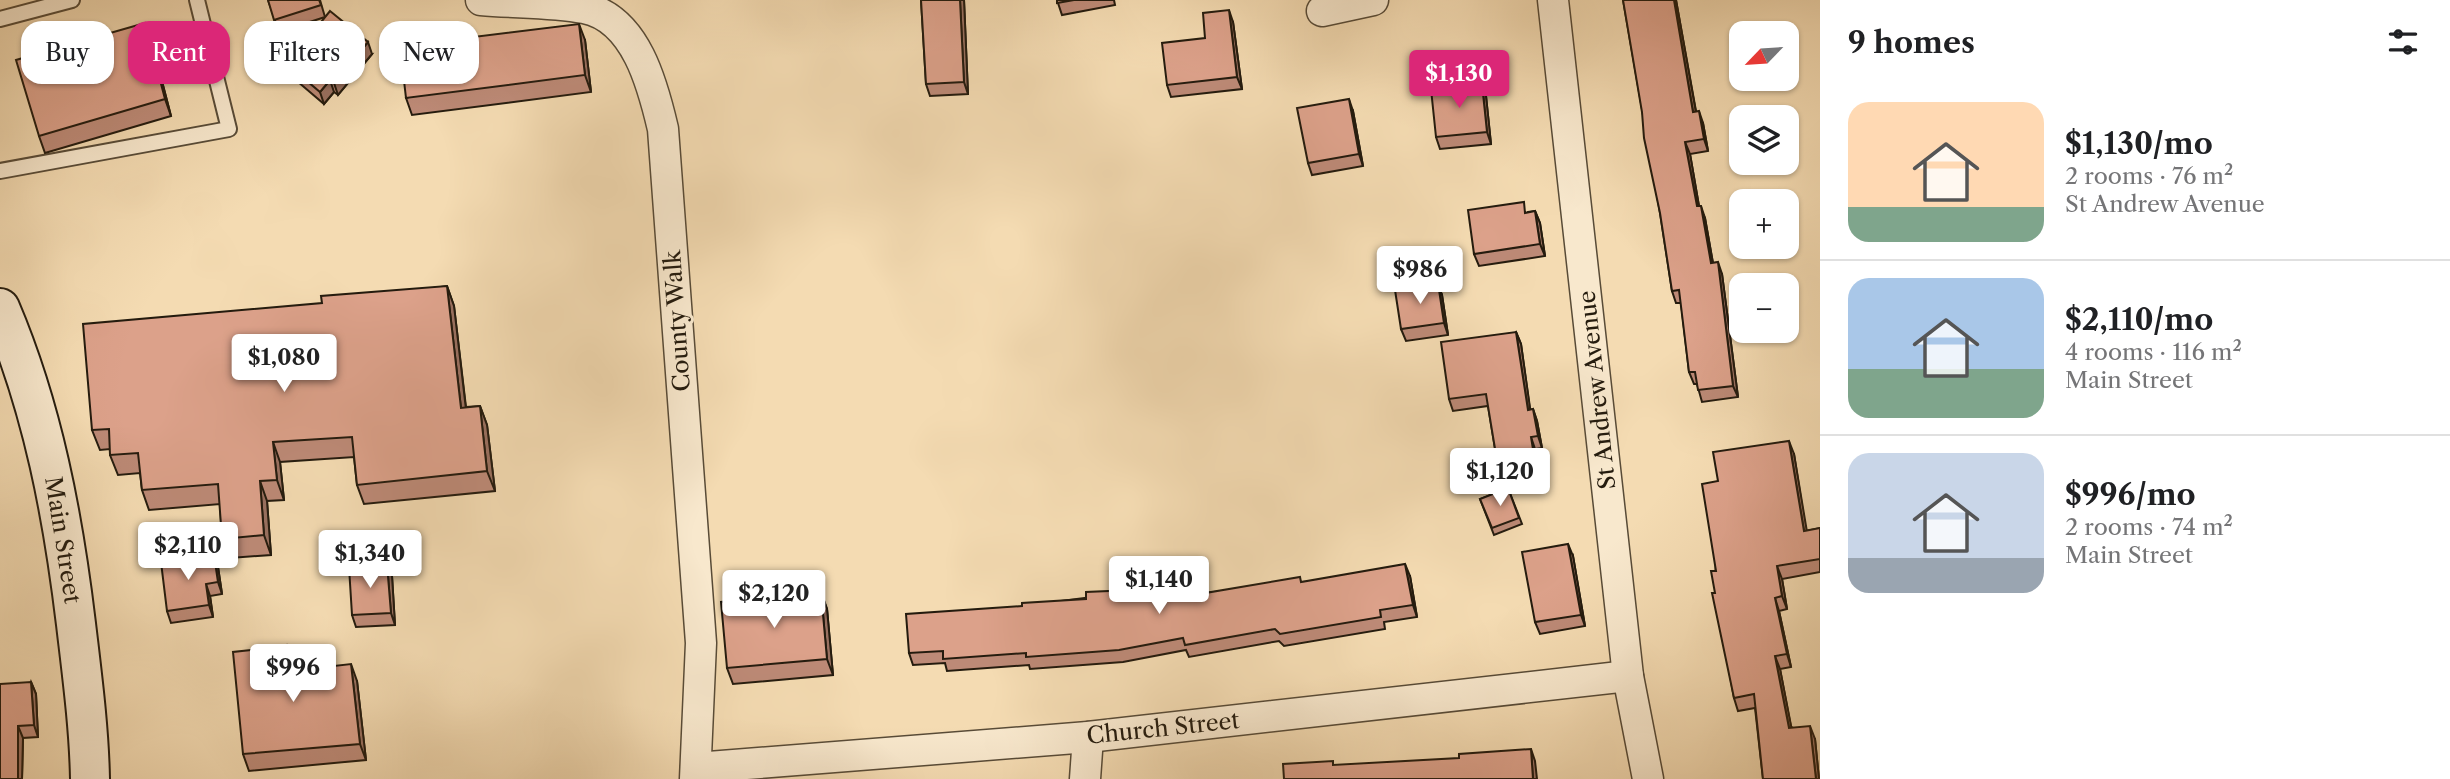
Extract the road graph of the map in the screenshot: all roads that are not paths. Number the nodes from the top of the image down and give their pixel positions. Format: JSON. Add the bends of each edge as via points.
{"nodes":[{"id":1,"x":72,"y":0,"type":"edge"},
{"id":2,"x":197,"y":0,"type":"edge"},
{"id":3,"x":481,"y":0,"type":"edge"},
{"id":4,"x":1373,"y":0,"type":"edge"},
{"id":5,"x":1553,"y":0,"type":"edge"},
{"id":6,"x":1322,"y":11,"type":"dead end"},
{"id":7,"x":0,"y":19,"type":"edge"},
{"id":8,"x":0,"y":170,"type":"edge"},
{"id":9,"x":0,"y":308,"type":"edge"},
{"id":10,"x":1628,"y":676,"type":"junction"},
{"id":11,"x":1088,"y":737,"type":"junction"},
{"id":12,"x":695,"y":774,"type":"edge"},
{"id":13,"x":90,"y":779,"type":"edge"},
{"id":14,"x":1085,"y":779,"type":"edge"},
{"id":15,"x":1648,"y":779,"type":"edge"}],
"edges":[{"from":1,"to":7,"type":"lane"},
{"from":2,"to":8,"type":"lane","via":[[229,129]]},
{"from":3,"to":12,"type":"street","name":"County Walk","via":[[586,8],[608,19],[637,54],[654,91],[663,129],[701,643]]},
{"from":4,"to":6,"type":"street"},
{"from":5,"to":10,"type":"street","name":"St Andrew Avenue"},
{"from":9,"to":13,"type":"main road","name":"Main Street","via":[[15,343],[53,473],[67,551]]},
{"from":10,"to":11,"type":"street","name":"Church Street"},
{"from":10,"to":15,"type":"street","name":"St Andrew Avenue"},
{"from":11,"to":12,"type":"street","name":"Church Street"},
{"from":11,"to":14,"type":"street"}]}
